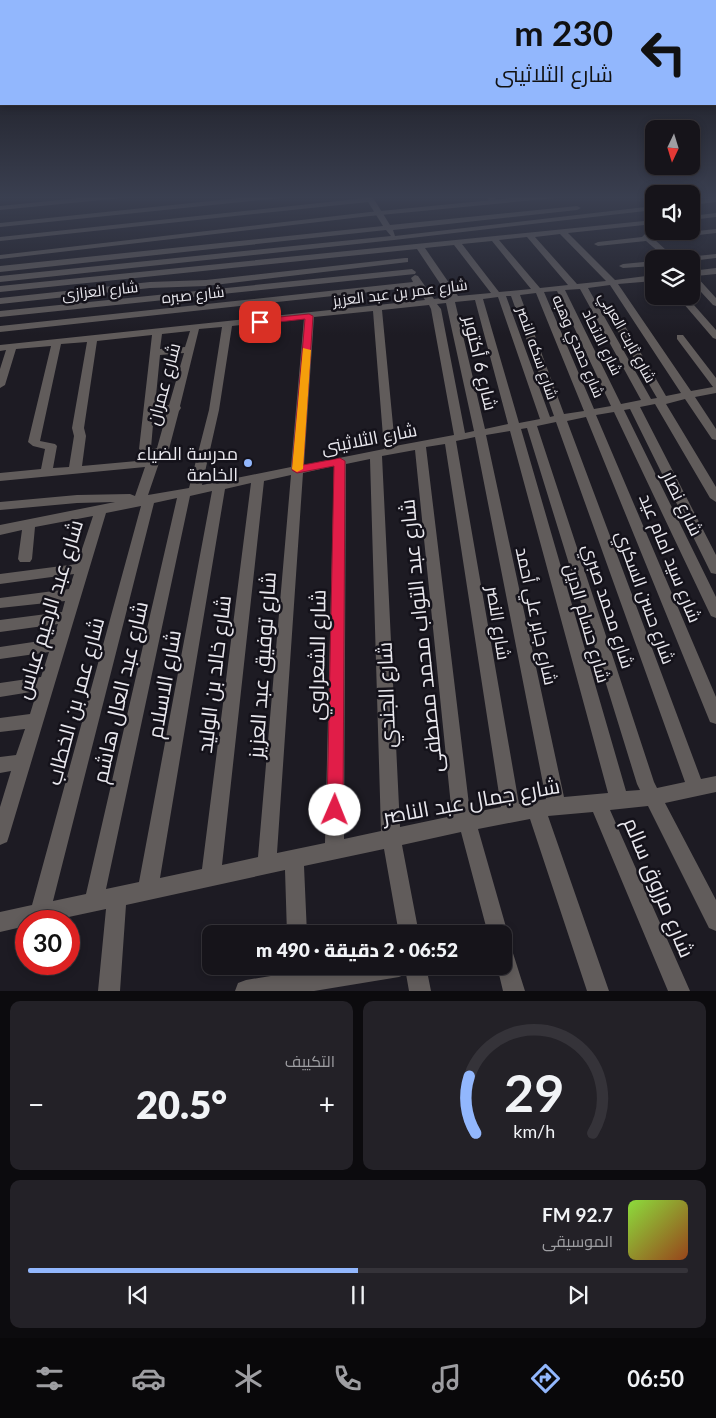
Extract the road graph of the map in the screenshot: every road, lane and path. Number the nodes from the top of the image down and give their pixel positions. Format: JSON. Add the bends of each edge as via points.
{"nodes":[{"id":1,"x":126,"y":242,"type":"edge"},
{"id":2,"x":260,"y":242,"type":"edge"},
{"id":3,"x":353,"y":242,"type":"edge"},
{"id":4,"x":397,"y":242,"type":"edge"},
{"id":5,"x":465,"y":242,"type":"edge"},
{"id":6,"x":497,"y":242,"type":"edge"},
{"id":7,"x":537,"y":242,"type":"edge"},
{"id":8,"x":572,"y":242,"type":"edge"},
{"id":9,"x":613,"y":242,"type":"edge"},
{"id":10,"x":458,"y":243,"type":"junction"},
{"id":11,"x":598,"y":244,"type":"dead end"},
{"id":12,"x":420,"y":247,"type":"junction"},
{"id":13,"x":401,"y":248,"type":"junction"},
{"id":14,"x":716,"y":256,"type":"edge"},
{"id":15,"x":0,"y":257,"type":"edge"},
{"id":16,"x":700,"y":258,"type":"edge"},
{"id":17,"x":405,"y":260,"type":"junction"},
{"id":18,"x":645,"y":263,"type":"edge"},
{"id":19,"x":623,"y":266,"type":"dead end"},
{"id":20,"x":0,"y":269,"type":"edge"},
{"id":21,"x":716,"y":271,"type":"edge"},
{"id":22,"x":412,"y":272,"type":"junction"},
{"id":23,"x":700,"y":274,"type":"edge"},
{"id":24,"x":0,"y":279,"type":"edge"},
{"id":25,"x":645,"y":279,"type":"edge"},
{"id":26,"x":612,"y":282,"type":"junction"},
{"id":27,"x":419,"y":284,"type":"junction"},
{"id":28,"x":700,"y":285,"type":"edge"},
{"id":29,"x":578,"y":286,"type":"junction"},
{"id":30,"x":560,"y":288,"type":"junction"},
{"id":31,"x":0,"y":289,"type":"edge"},
{"id":32,"x":538,"y":290,"type":"junction"},
{"id":33,"x":514,"y":292,"type":"junction"},
{"id":34,"x":498,"y":294,"type":"junction"},
{"id":35,"x":478,"y":296,"type":"junction"},
{"id":36,"x":452,"y":299,"type":"junction"},
{"id":37,"x":430,"y":300,"type":"junction"},
{"id":38,"x":0,"y":302,"type":"edge"},
{"id":39,"x":716,"y":303,"type":"edge"},
{"id":40,"x":689,"y":305,"type":"edge"},
{"id":41,"x":377,"y":309,"type":"junction"},
{"id":42,"x":610,"y":309,"type":"dead end"},
{"id":43,"x":0,"y":314,"type":"edge"},
{"id":44,"x":309,"y":316,"type":"junction"},
{"id":45,"x":227,"y":325,"type":"junction"},
{"id":46,"x":195,"y":328,"type":"junction"},
{"id":47,"x":0,"y":329,"type":"edge"},
{"id":48,"x":120,"y":330,"type":"dead end"},
{"id":49,"x":157,"y":332,"type":"junction"},
{"id":50,"x":716,"y":336,"type":"edge"},
{"id":51,"x":680,"y":337,"type":"dead end"},
{"id":52,"x":92,"y":339,"type":"junction"},
{"id":53,"x":56,"y":343,"type":"junction"},
{"id":54,"x":12,"y":347,"type":"junction"},
{"id":55,"x":0,"y":348,"type":"edge"},
{"id":56,"x":191,"y":349,"type":"junction"},
{"id":57,"x":155,"y":352,"type":"junction"},
{"id":58,"x":0,"y":385,"type":"edge"},
{"id":59,"x":716,"y":385,"type":"edge"},
{"id":60,"x":716,"y":390,"type":"edge"},
{"id":61,"x":689,"y":396,"type":"junction"},
{"id":62,"x":657,"y":402,"type":"junction"},
{"id":63,"x":634,"y":406,"type":"junction"},
{"id":64,"x":176,"y":408,"type":"junction"},
{"id":65,"x":619,"y":408,"type":"junction"},
{"id":66,"x":149,"y":410,"type":"junction"},
{"id":67,"x":591,"y":414,"type":"junction"},
{"id":68,"x":562,"y":419,"type":"junction"},
{"id":69,"x":546,"y":421,"type":"junction"},
{"id":70,"x":531,"y":424,"type":"junction"},
{"id":71,"x":513,"y":427,"type":"junction"},
{"id":72,"x":480,"y":433,"type":"junction"},
{"id":73,"x":716,"y":437,"type":"edge"},
{"id":74,"x":455,"y":438,"type":"junction"},
{"id":75,"x":420,"y":445,"type":"junction"},
{"id":76,"x":383,"y":453,"type":"junction"},
{"id":77,"x":155,"y":458,"type":"junction"},
{"id":78,"x":340,"y":461,"type":"junction"},
{"id":79,"x":75,"y":470,"type":"junction"},
{"id":80,"x":297,"y":470,"type":"junction"},
{"id":81,"x":46,"y":473,"type":"junction"},
{"id":82,"x":0,"y":477,"type":"edge"},
{"id":83,"x":258,"y":478,"type":"junction"},
{"id":84,"x":219,"y":485,"type":"junction"},
{"id":85,"x":190,"y":491,"type":"junction"},
{"id":86,"x":716,"y":498,"type":"edge"},
{"id":87,"x":143,"y":500,"type":"junction"},
{"id":88,"x":0,"y":506,"type":"edge"},
{"id":89,"x":102,"y":509,"type":"junction"},
{"id":90,"x":29,"y":524,"type":"junction"},
{"id":91,"x":0,"y":530,"type":"edge"},
{"id":92,"x":24,"y":559,"type":"dead end"},
{"id":93,"x":84,"y":568,"type":"junction"},
{"id":94,"x":716,"y":569,"type":"edge"},
{"id":95,"x":0,"y":579,"type":"edge"},
{"id":96,"x":76,"y":594,"type":"junction"},
{"id":97,"x":0,"y":603,"type":"edge"},
{"id":98,"x":716,"y":612,"type":"edge"},
{"id":99,"x":69,"y":617,"type":"junction"},
{"id":100,"x":0,"y":626,"type":"edge"},
{"id":101,"x":60,"y":644,"type":"junction"},
{"id":102,"x":0,"y":653,"type":"edge"},
{"id":103,"x":48,"y":683,"type":"junction"},
{"id":104,"x":0,"y":690,"type":"edge"},
{"id":105,"x":716,"y":716,"type":"edge"},
{"id":106,"x":36,"y":720,"type":"junction"},
{"id":107,"x":0,"y":726,"type":"edge"},
{"id":108,"x":23,"y":762,"type":"junction"},
{"id":109,"x":0,"y":765,"type":"edge"},
{"id":110,"x":716,"y":784,"type":"edge"},
{"id":111,"x":696,"y":788,"type":"junction"},
{"id":112,"x":654,"y":797,"type":"junction"},
{"id":113,"x":619,"y":800,"type":"junction"},
{"id":114,"x":598,"y":803,"type":"junction"},
{"id":115,"x":557,"y":807,"type":"junction"},
{"id":116,"x":536,"y":808,"type":"junction"},
{"id":117,"x":4,"y":812,"type":"edge"},
{"id":118,"x":511,"y":813,"type":"junction"},
{"id":119,"x":464,"y":822,"type":"junction"},
{"id":120,"x":0,"y":836,"type":"edge"},
{"id":121,"x":391,"y":836,"type":"junction"},
{"id":122,"x":334,"y":849,"type":"junction"},
{"id":123,"x":294,"y":858,"type":"junction"},
{"id":124,"x":267,"y":864,"type":"junction"},
{"id":125,"x":211,"y":876,"type":"junction"},
{"id":126,"x":148,"y":890,"type":"junction"},
{"id":127,"x":117,"y":896,"type":"junction"},
{"id":128,"x":94,"y":901,"type":"junction"},
{"id":129,"x":41,"y":910,"type":"edge"},
{"id":130,"x":54,"y":910,"type":"edge"},
{"id":131,"x":15,"y":919,"type":"edge"},
{"id":132,"x":716,"y":921,"type":"edge"},
{"id":133,"x":0,"y":922,"type":"edge"},
{"id":134,"x":298,"y":925,"type":"edge"},
{"id":135,"x":407,"y":925,"type":"edge"},
{"id":136,"x":495,"y":925,"type":"edge"},
{"id":137,"x":335,"y":975,"type":"edge"},
{"id":138,"x":417,"y":975,"type":"edge"},
{"id":139,"x":510,"y":975,"type":"edge"},
{"id":140,"x":300,"y":980,"type":"edge"},
{"id":141,"x":109,"y":990,"type":"edge"},
{"id":142,"x":246,"y":990,"type":"edge"},
{"id":143,"x":420,"y":990,"type":"edge"},
{"id":144,"x":514,"y":990,"type":"edge"},
{"id":145,"x":598,"y":990,"type":"edge"},
{"id":146,"x":679,"y":990,"type":"edge"}],
"edges":[{"from":1,"to":15,"type":"street"},
{"from":2,"to":20,"type":"street"},
{"from":3,"to":24,"type":"street"},
{"from":4,"to":13,"type":"street","name":"شارع النصر"},
{"from":5,"to":10,"type":"street"},
{"from":6,"to":32,"type":"street","name":"شارع حمدي وهبه"},
{"from":7,"to":29,"type":"street","name":"شارع ثابت العربي"},
{"from":8,"to":26,"type":"street"},
{"from":9,"to":11,"type":"street"},
{"from":10,"to":12,"type":"street"},
{"from":10,"to":34,"type":"street","name":"شارع سكه النصر"},
{"from":12,"to":13,"type":"street"},
{"from":12,"to":36,"type":"street"},
{"from":13,"to":17,"type":"street","name":"شارع النصر"},
{"from":13,"to":31,"type":"street"},
{"from":14,"to":16,"type":"street"},
{"from":17,"to":22,"type":"street","name":"شارع النصر"},
{"from":17,"to":38,"type":"street"},
{"from":18,"to":19,"type":"street"},
{"from":21,"to":23,"type":"street"},
{"from":22,"to":27,"type":"street","name":"شارع النصر"},
{"from":22,"to":43,"type":"street","name":"شارع العزازى"},
{"from":25,"to":26,"type":"street","name":"شارع عمر بن عبد العزيز"},
{"from":26,"to":29,"type":"street","name":"شارع عمر بن عبد العزيز"},
{"from":26,"to":61,"type":"street"},
{"from":27,"to":37,"type":"street","name":"شارع النصر"},
{"from":27,"to":47,"type":"street","name":"شارع صبره"},
{"from":28,"to":39,"type":"street"},
{"from":29,"to":30,"type":"street","name":"شارع عمر بن عبد العزيز"},
{"from":29,"to":62,"type":"street","name":"شارع ثابت العربي"},
{"from":30,"to":32,"type":"street","name":"شارع عمر بن عبد العزيز"},
{"from":30,"to":65,"type":"street","name":"شارع الاتحاد"},
{"from":32,"to":33,"type":"street","name":"شارع عمر بن عبد العزيز"},
{"from":32,"to":67,"type":"street","name":"شارع حمدي وهبه"},
{"from":33,"to":34,"type":"street","name":"شارع عمر بن عبد العزيز"},
{"from":33,"to":68,"type":"street","name":"شارع حسن السكري"},
{"from":34,"to":35,"type":"street","name":"شارع عمر بن عبد العزيز"},
{"from":34,"to":69,"type":"street","name":"شارع سكه النصر"},
{"from":35,"to":36,"type":"street","name":"شارع عمر بن عبد العزيز"},
{"from":35,"to":71,"type":"street","name":"شارع حسام الدين"},
{"from":36,"to":37,"type":"street","name":"شارع عمر بن عبد العزيز"},
{"from":36,"to":72,"type":"street","name":"شارع 6 أكتوبر"},
{"from":37,"to":41,"type":"street","name":"شارع عمر بن عبد العزيز"},
{"from":37,"to":48,"type":"street"},
{"from":37,"to":74,"type":"street","name":"شارع النصر","via":[[436,309]]},
{"from":40,"to":50,"type":"street"},
{"from":41,"to":44,"type":"street","name":"شارع عمر بن عبد العزيز"},
{"from":41,"to":76,"type":"street","name":"شارع الجندي"},
{"from":42,"to":62,"type":"street"},
{"from":44,"to":45,"type":"street","name":"شارع عمر بن عبد العزيز"},
{"from":44,"to":80,"type":"street","name":"شارع توفيق عبد العزيز"},
{"from":45,"to":46,"type":"street","name":"شارع عمر بن عبد العزيز"},
{"from":45,"to":85,"type":"street","name":"شارع عبد العال هاشم","via":[[214,410]]},
{"from":46,"to":49,"type":"street","name":"شارع عمر بن عبد العزيز"},
{"from":46,"to":56,"type":"street","name":"شارع عمران"},
{"from":49,"to":52,"type":"street","name":"شارع عمر بن عبد العزيز"},
{"from":49,"to":57,"type":"street"},
{"from":51,"to":59,"type":"street"},
{"from":52,"to":53,"type":"street","name":"شارع عمر بن عبد العزيز"},
{"from":52,"to":79,"type":"street"},
{"from":53,"to":54,"type":"street","name":"شارع عمر بن عبد العزيز"},
{"from":53,"to":81,"type":"street","via":[[34,442],[52,446]]},
{"from":54,"to":55,"type":"street","name":"شارع عمر بن عبد العزيز"},
{"from":54,"to":58,"type":"street"},
{"from":56,"to":57,"type":"street"},
{"from":56,"to":64,"type":"street","name":"شارع عمران"},
{"from":57,"to":66,"type":"street"},
{"from":60,"to":61,"type":"street","name":"شارع الثلاثينى"},
{"from":61,"to":62,"type":"street","name":"شارع الثلاثينى"},
{"from":61,"to":73,"type":"street"},
{"from":62,"to":63,"type":"street","name":"شارع الثلاثينى"},
{"from":62,"to":86,"type":"street"},
{"from":63,"to":65,"type":"street","name":"شارع الثلاثينى"},
{"from":63,"to":94,"type":"street"},
{"from":64,"to":66,"type":"street"},
{"from":64,"to":77,"type":"street","name":"شارع عمران","via":[[163,449]]},
{"from":65,"to":67,"type":"street","name":"شارع الثلاثينى"},
{"from":65,"to":98,"type":"street","name":"شارع نصار"},
{"from":66,"to":77,"type":"street","via":[[145,449]]},
{"from":67,"to":68,"type":"street","name":"شارع الثلاثينى"},
{"from":67,"to":105,"type":"street","name":"شارع سيد امام عيد"},
{"from":68,"to":69,"type":"street","name":"شارع الثلاثينى"},
{"from":68,"to":111,"type":"street","name":"شارع حسن السكري"},
{"from":69,"to":70,"type":"street","name":"شارع الثلاثينى"},
{"from":70,"to":71,"type":"street","name":"شارع الثلاثينى"},
{"from":70,"to":112,"type":"street","name":"شارع محمد صبري","via":[[646,784]]},
{"from":71,"to":72,"type":"street","name":"شارع الثلاثينى"},
{"from":71,"to":113,"type":"street","name":"شارع حسام الدين"},
{"from":72,"to":74,"type":"street","name":"شارع الثلاثينى"},
{"from":72,"to":115,"type":"street","name":"شارع جابر علي أحمد"},
{"from":74,"to":75,"type":"street","name":"شارع الثلاثينى"},
{"from":74,"to":118,"type":"street","name":"شارع النصر"},
{"from":75,"to":76,"type":"street","name":"شارع الثلاثينى"},
{"from":75,"to":119,"type":"street","name":"شارع عبد التواب محمد مصطفى"},
{"from":76,"to":78,"type":"street","name":"شارع الثلاثينى"},
{"from":76,"to":121,"type":"street","name":"شارع الجندي"},
{"from":77,"to":79,"type":"street"},
{"from":77,"to":87,"type":"street","name":"شارع عمران"},
{"from":78,"to":80,"type":"street","name":"شارع الثلاثينى"},
{"from":78,"to":122,"type":"street","name":"شارع الشعراوي"},
{"from":79,"to":81,"type":"street"},
{"from":80,"to":83,"type":"street","name":"شارع الثلاثينى"},
{"from":80,"to":124,"type":"street","name":"شارع توفيق عبد العزيز"},
{"from":81,"to":82,"type":"street"},
{"from":83,"to":84,"type":"street","name":"شارع الثلاثينى"},
{"from":83,"to":125,"type":"street","name":"شارع خالد بن الوليد"},
{"from":84,"to":85,"type":"street","name":"شارع الثلاثينى"},
{"from":84,"to":126,"type":"street","name":"شارع الاسلام"},
{"from":85,"to":87,"type":"street","name":"شارع الثلاثينى"},
{"from":85,"to":128,"type":"street","name":"شارع عبد العال هاشم"},
{"from":87,"to":88,"type":"street","via":[[77,498]]},
{"from":87,"to":89,"type":"street","name":"شارع الثلاثينى"},
{"from":87,"to":129,"type":"street","name":"شارع عمر بن الخطاب"},
{"from":89,"to":90,"type":"street","name":"شارع الثلاثينى"},
{"from":89,"to":93,"type":"street","name":"شارع عبد الرحيم عباس"},
{"from":90,"to":91,"type":"street","name":"شارع الثلاثينى"},
{"from":90,"to":92,"type":"street"},
{"from":93,"to":95,"type":"street"},
{"from":93,"to":96,"type":"street","name":"شارع عبد الرحيم عباس"},
{"from":96,"to":97,"type":"street"},
{"from":96,"to":99,"type":"street","name":"شارع عبد الرحيم عباس"},
{"from":99,"to":100,"type":"street"},
{"from":99,"to":101,"type":"street","name":"شارع عبد الرحيم عباس"},
{"from":101,"to":102,"type":"street"},
{"from":101,"to":103,"type":"street","name":"شارع عبد الرحيم عباس"},
{"from":103,"to":104,"type":"street"},
{"from":103,"to":106,"type":"street","name":"شارع عبد الرحيم عباس"},
{"from":106,"to":107,"type":"street"},
{"from":106,"to":108,"type":"street","name":"شارع عبد الرحيم عباس"},
{"from":108,"to":109,"type":"street"},
{"from":108,"to":117,"type":"street","name":"شارع عبد الرحيم عباس"},
{"from":110,"to":111,"type":"street","name":"شارع جمال عبد الناصر"},
{"from":111,"to":112,"type":"street","name":"شارع جمال عبد الناصر"},
{"from":112,"to":113,"type":"street","name":"شارع جمال عبد الناصر"},
{"from":112,"to":132,"type":"street","name":"شارع محمد صبري"},
{"from":113,"to":114,"type":"street","name":"شارع جمال عبد الناصر"},
{"from":114,"to":115,"type":"street","name":"شارع جمال عبد الناصر"},
{"from":114,"to":146,"type":"street","name":"شارع مرزوق سالم"},
{"from":115,"to":116,"type":"street","name":"شارع جمال عبد الناصر"},
{"from":116,"to":118,"type":"street","name":"شارع جمال عبد الناصر"},
{"from":116,"to":145,"type":"street"},
{"from":117,"to":120,"type":"street","name":"شارع عبد الرحيم عباس"},
{"from":118,"to":119,"type":"street","name":"شارع جمال عبد الناصر"},
{"from":119,"to":121,"type":"street","name":"شارع جمال عبد الناصر"},
{"from":119,"to":136,"type":"street","name":"شارع عبد التواب محمد مصطفى"},
{"from":121,"to":122,"type":"street","name":"شارع جمال عبد الناصر"},
{"from":121,"to":135,"type":"street","name":"شارع الجندي"},
{"from":122,"to":123,"type":"street","name":"شارع جمال عبد الناصر"},
{"from":123,"to":124,"type":"street","name":"شارع جمال عبد الناصر"},
{"from":123,"to":134,"type":"street"},
{"from":124,"to":125,"type":"street","name":"شارع جمال عبد الناصر"},
{"from":125,"to":126,"type":"street","name":"شارع جمال عبد الناصر"},
{"from":126,"to":127,"type":"street","name":"شارع جمال عبد الناصر"},
{"from":127,"to":128,"type":"street","name":"شارع جمال عبد الناصر"},
{"from":127,"to":141,"type":"street"},
{"from":128,"to":130,"type":"street","name":"شارع جمال عبد الناصر"},
{"from":131,"to":133,"type":"street","name":"شارع جمال عبد الناصر"},
{"from":137,"to":140,"type":"street"},
{"from":138,"to":143,"type":"street"},
{"from":139,"to":144,"type":"street"},
{"from":140,"to":142,"type":"street"}]}
